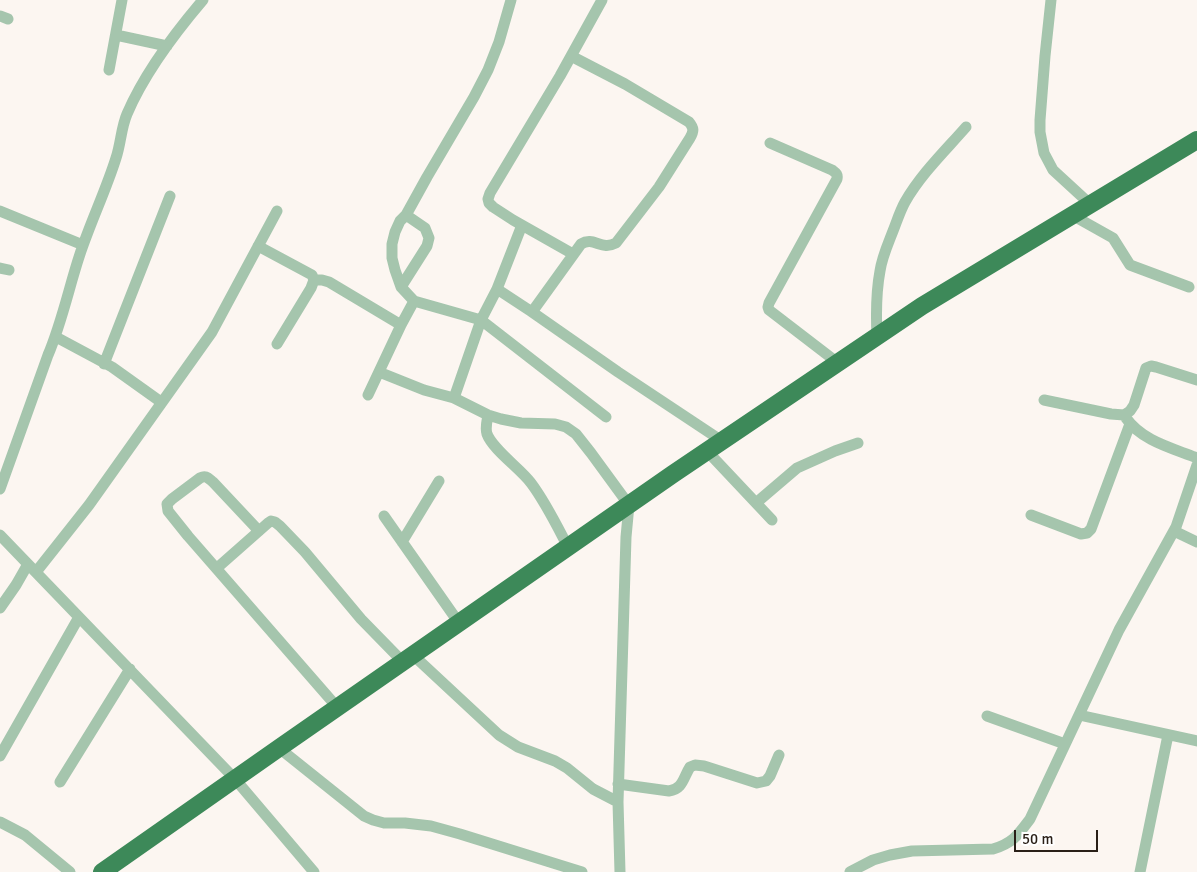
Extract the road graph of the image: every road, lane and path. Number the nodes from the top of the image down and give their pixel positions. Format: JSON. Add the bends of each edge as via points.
{"nodes":[{"id":1,"x":122,"y":0,"type":"edge"},
{"id":2,"x":203,"y":0,"type":"edge"},
{"id":3,"x":511,"y":0,"type":"edge"},
{"id":4,"x":602,"y":0,"type":"edge"},
{"id":5,"x":1049,"y":2,"type":"edge"},
{"id":6,"x":116,"y":35,"type":"junction"},
{"id":7,"x":167,"y":46,"type":"junction"},
{"id":8,"x":571,"y":56,"type":"junction"},
{"id":9,"x":109,"y":70,"type":"dead end"},
{"id":10,"x":966,"y":127,"type":"dead end"},
{"id":11,"x":1197,"y":140,"type":"edge"},
{"id":12,"x":770,"y":143,"type":"dead end"},
{"id":13,"x":170,"y":196,"type":"dead end"},
{"id":14,"x":1090,"y":204,"type":"junction"},
{"id":15,"x":0,"y":211,"type":"edge"},
{"id":16,"x":277,"y":212,"type":"dead end"},
{"id":17,"x":406,"y":215,"type":"junction"},
{"id":18,"x":1072,"y":215,"type":"junction"},
{"id":19,"x":522,"y":225,"type":"junction"},
{"id":20,"x":83,"y":245,"type":"junction"},
{"id":21,"x":258,"y":246,"type":"junction"},
{"id":22,"x":573,"y":254,"type":"junction"},
{"id":23,"x":314,"y":280,"type":"junction"},
{"id":24,"x":401,"y":287,"type":"junction"},
{"id":25,"x":1189,"y":287,"type":"dead end"},
{"id":26,"x":497,"y":289,"type":"junction"},
{"id":27,"x":414,"y":301,"type":"junction"},
{"id":28,"x":532,"y":312,"type":"junction"},
{"id":29,"x":481,"y":320,"type":"junction"},
{"id":30,"x":401,"y":325,"type":"junction"},
{"id":31,"x":56,"y":337,"type":"junction"},
{"id":32,"x":876,"y":337,"type":"junction"},
{"id":33,"x":277,"y":344,"type":"dead end"},
{"id":34,"x":838,"y":363,"type":"junction"},
{"id":35,"x":104,"y":364,"type":"junction"},
{"id":36,"x":379,"y":372,"type":"junction"},
{"id":37,"x":1197,"y":380,"type":"edge"},
{"id":38,"x":368,"y":395,"type":"dead end"},
{"id":39,"x":454,"y":398,"type":"junction"},
{"id":40,"x":1044,"y":400,"type":"dead end"},
{"id":41,"x":161,"y":402,"type":"junction"},
{"id":42,"x":488,"y":415,"type":"junction"},
{"id":43,"x":606,"y":417,"type":"dead end"},
{"id":44,"x":1127,"y":419,"type":"junction"},
{"id":45,"x":722,"y":441,"type":"junction"},
{"id":46,"x":858,"y":443,"type":"dead end"},
{"id":47,"x":707,"y":451,"type":"junction"},
{"id":48,"x":1197,"y":458,"type":"edge"},
{"id":49,"x":1197,"y":465,"type":"edge"},
{"id":50,"x":439,"y":480,"type":"dead end"},
{"id":51,"x":0,"y":489,"type":"edge"},
{"id":52,"x":756,"y":503,"type":"junction"},
{"id":53,"x":629,"y":505,"type":"junction"},
{"id":54,"x":1031,"y":515,"type":"dead end"},
{"id":55,"x":384,"y":516,"type":"dead end"},
{"id":56,"x":772,"y":520,"type":"dead end"},
{"id":57,"x":259,"y":531,"type":"junction"},
{"id":58,"x":1174,"y":531,"type":"junction"},
{"id":59,"x":0,"y":535,"type":"edge"},
{"id":60,"x":402,"y":542,"type":"junction"},
{"id":61,"x":1197,"y":542,"type":"edge"},
{"id":62,"x":568,"y":547,"type":"junction"},
{"id":63,"x":32,"y":568,"type":"junction"},
{"id":64,"x":217,"y":568,"type":"junction"},
{"id":65,"x":0,"y":608,"type":"edge"},
{"id":66,"x":79,"y":617,"type":"junction"},
{"id":67,"x":459,"y":623,"type":"junction"},
{"id":68,"x":408,"y":658,"type":"junction"},
{"id":69,"x":130,"y":670,"type":"junction"},
{"id":70,"x":337,"y":707,"type":"junction"},
{"id":71,"x":1079,"y":715,"type":"junction"},
{"id":72,"x":986,"y":716,"type":"dead end"},
{"id":73,"x":1168,"y":735,"type":"junction"},
{"id":74,"x":1197,"y":741,"type":"edge"},
{"id":75,"x":1065,"y":744,"type":"junction"},
{"id":76,"x":279,"y":748,"type":"junction"},
{"id":77,"x":779,"y":755,"type":"dead end"},
{"id":78,"x":0,"y":756,"type":"edge"},
{"id":79,"x":235,"y":779,"type":"junction"},
{"id":80,"x":60,"y":782,"type":"dead end"},
{"id":81,"x":618,"y":784,"type":"junction"},
{"id":82,"x":618,"y":802,"type":"junction"},
{"id":83,"x":0,"y":822,"type":"edge"},
{"id":84,"x":70,"y":872,"type":"edge"},
{"id":85,"x":102,"y":872,"type":"edge"},
{"id":86,"x":314,"y":872,"type":"edge"},
{"id":87,"x":582,"y":872,"type":"edge"},
{"id":88,"x":620,"y":872,"type":"edge"},
{"id":89,"x":850,"y":872,"type":"edge"},
{"id":90,"x":1140,"y":872,"type":"edge"}],
"edges":[{"from":1,"to":6,"type":"street"},
{"from":2,"to":7,"type":"street"},
{"from":3,"to":17,"type":"street","via":[[485,76]]},
{"from":4,"to":8,"type":"street"},
{"from":5,"to":14,"type":"street","via":[[1040,120],[1044,153],[1053,170]]},
{"from":6,"to":7,"type":"street"},
{"from":6,"to":9,"type":"street"},
{"from":7,"to":20,"type":"street","via":[[128,112],[116,158]]},
{"from":8,"to":19,"type":"street","via":[[488,199],[493,207]]},
{"from":8,"to":22,"type":"street","via":[[625,84],[693,126],[690,138],[658,187],[616,243],[605,246],[586,241]]},
{"from":10,"to":32,"type":"street","via":[[914,189],[896,222],[880,271]]},
{"from":11,"to":14,"type":"highway"},
{"from":12,"to":34,"type":"street","via":[[832,170],[837,176],[768,307]]},
{"from":13,"to":35,"type":"street"},
{"from":14,"to":18,"type":"highway"},
{"from":15,"to":20,"type":"street"},
{"from":16,"to":21,"type":"street"},
{"from":17,"to":24,"type":"street","via":[[400,221],[392,244],[392,258]]},
{"from":17,"to":24,"type":"street","via":[[425,228],[429,238]]},
{"from":18,"to":25,"type":"street","via":[[1113,238],[1130,265]]},
{"from":18,"to":32,"type":"highway"},
{"from":19,"to":22,"type":"street"},
{"from":19,"to":26,"type":"street"},
{"from":20,"to":31,"type":"street"},
{"from":21,"to":23,"type":"street","via":[[312,275]]},
{"from":21,"to":41,"type":"street","via":[[212,332]]},
{"from":22,"to":28,"type":"street"},
{"from":23,"to":30,"type":"street","via":[[329,282]]},
{"from":23,"to":33,"type":"street"},
{"from":24,"to":27,"type":"street"},
{"from":26,"to":28,"type":"street"},
{"from":26,"to":29,"type":"street"},
{"from":27,"to":29,"type":"street"},
{"from":27,"to":30,"type":"street"},
{"from":28,"to":45,"type":"street"},
{"from":29,"to":39,"type":"street"},
{"from":29,"to":43,"type":"street"},
{"from":30,"to":36,"type":"street"},
{"from":31,"to":35,"type":"street"},
{"from":31,"to":51,"type":"street"},
{"from":32,"to":34,"type":"highway"},
{"from":34,"to":45,"type":"highway"},
{"from":35,"to":41,"type":"street"},
{"from":36,"to":38,"type":"street"},
{"from":36,"to":39,"type":"street"},
{"from":37,"to":44,"type":"street","via":[[1156,367],[1146,368]]},
{"from":39,"to":42,"type":"street"},
{"from":40,"to":44,"type":"street"},
{"from":41,"to":63,"type":"street","via":[[89,505]]},
{"from":42,"to":53,"type":"street","via":[[521,423],[566,427],[586,446]]},
{"from":42,"to":62,"type":"street","via":[[488,435],[531,482]]},
{"from":44,"to":48,"type":"street","via":[[1145,436]]},
{"from":44,"to":54,"type":"street","via":[[1087,534],[1067,530]]},
{"from":45,"to":47,"type":"highway"},
{"from":46,"to":52,"type":"street","via":[[797,468]]},
{"from":47,"to":52,"type":"street"},
{"from":47,"to":53,"type":"highway"},
{"from":49,"to":58,"type":"street"},
{"from":50,"to":60,"type":"street"},
{"from":52,"to":56,"type":"street"},
{"from":53,"to":62,"type":"highway"},
{"from":53,"to":81,"type":"street"},
{"from":55,"to":60,"type":"street"},
{"from":57,"to":64,"type":"street"},
{"from":57,"to":64,"type":"street","via":[[206,477],[172,499],[167,504],[168,511]]},
{"from":57,"to":68,"type":"street","via":[[271,522],[280,526],[360,619]]},
{"from":58,"to":61,"type":"street"},
{"from":58,"to":71,"type":"street","via":[[1119,630]]},
{"from":59,"to":63,"type":"street"},
{"from":60,"to":67,"type":"street"},
{"from":62,"to":67,"type":"highway"},
{"from":63,"to":65,"type":"street"},
{"from":63,"to":66,"type":"street"},
{"from":64,"to":70,"type":"street"},
{"from":66,"to":69,"type":"street"},
{"from":66,"to":78,"type":"street"},
{"from":67,"to":68,"type":"highway"},
{"from":68,"to":70,"type":"highway"},
{"from":68,"to":82,"type":"street","via":[[499,735],[518,747],[555,761],[593,790]]},
{"from":69,"to":79,"type":"street"},
{"from":69,"to":80,"type":"street"},
{"from":70,"to":76,"type":"highway"},
{"from":71,"to":73,"type":"street"},
{"from":71,"to":75,"type":"street"},
{"from":72,"to":75,"type":"street"},
{"from":73,"to":74,"type":"street"},
{"from":73,"to":90,"type":"street"},
{"from":75,"to":89,"type":"street","via":[[1030,818],[1012,841],[993,849],[890,854]]},
{"from":76,"to":79,"type":"highway"},
{"from":76,"to":87,"type":"street","via":[[373,820],[431,826]]},
{"from":77,"to":81,"type":"street","via":[[770,776],[766,781],[757,783],[695,765],[690,767],[676,790]]},
{"from":79,"to":85,"type":"highway"},
{"from":79,"to":86,"type":"street"},
{"from":81,"to":82,"type":"street"},
{"from":82,"to":88,"type":"street"},
{"from":83,"to":84,"type":"street","via":[[25,835]]}]}
